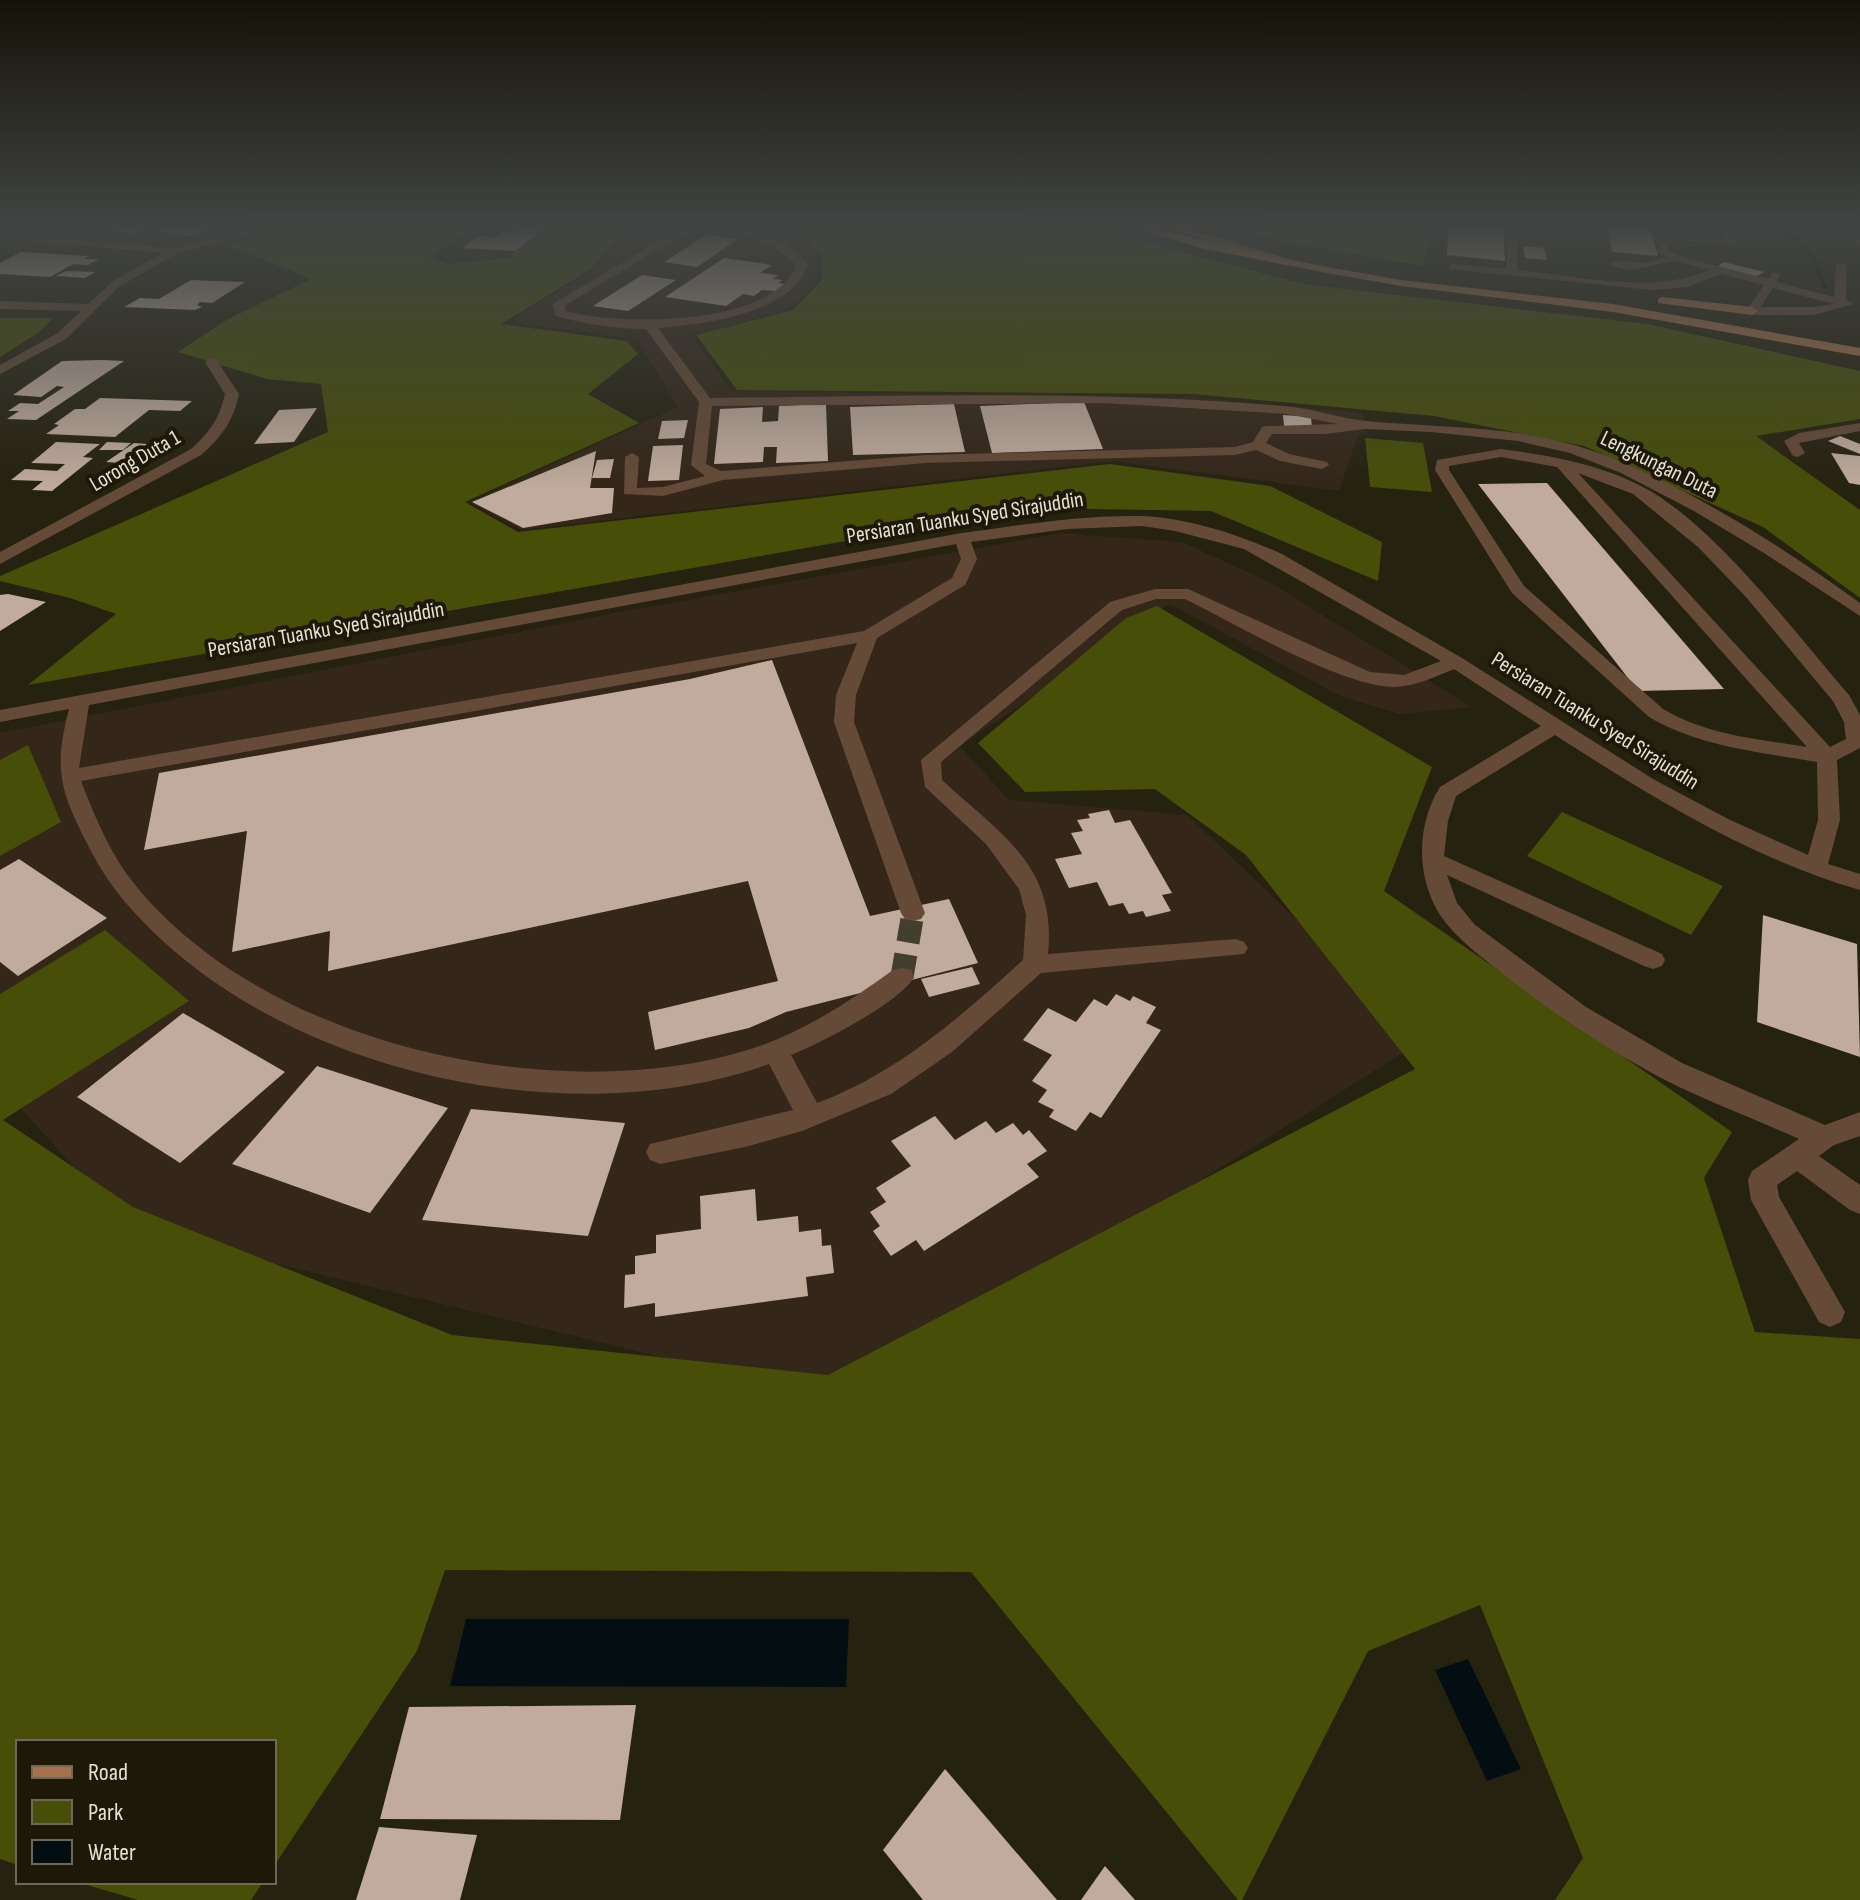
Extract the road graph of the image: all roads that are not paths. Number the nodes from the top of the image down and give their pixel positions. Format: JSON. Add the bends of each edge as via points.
{"nodes":[{"id":1,"x":88,"y":313,"type":"edge"},
{"id":2,"x":560,"y":313,"type":"edge"},
{"id":3,"x":726,"y":313,"type":"edge"},
{"id":4,"x":1639,"y":313,"type":"edge"},
{"id":5,"x":1721,"y":313,"type":"edge"},
{"id":6,"x":1787,"y":323,"type":"dead end"},
{"id":7,"x":650,"y":325,"type":"junction"},
{"id":8,"x":1860,"y":352,"type":"edge"},
{"id":9,"x":211,"y":362,"type":"dead end"},
{"id":10,"x":0,"y":370,"type":"edge"},
{"id":11,"x":706,"y":402,"type":"junction"},
{"id":12,"x":1258,"y":407,"type":"junction"},
{"id":13,"x":1365,"y":425,"type":"junction"},
{"id":14,"x":1860,"y":427,"type":"edge"},
{"id":15,"x":1267,"y":430,"type":"junction"},
{"id":16,"x":1258,"y":445,"type":"junction"},
{"id":17,"x":1798,"y":453,"type":"dead end"},
{"id":18,"x":632,"y":457,"type":"dead end"},
{"id":19,"x":1562,"y":463,"type":"junction"},
{"id":20,"x":1322,"y":465,"type":"dead end"},
{"id":21,"x":721,"y":476,"type":"junction"},
{"id":22,"x":962,"y":538,"type":"junction"},
{"id":23,"x":0,"y":559,"type":"edge"},
{"id":24,"x":1860,"y":611,"type":"edge"},
{"id":25,"x":869,"y":635,"type":"junction"},
{"id":26,"x":1455,"y":662,"type":"junction"},
{"id":27,"x":81,"y":701,"type":"junction"},
{"id":28,"x":0,"y":716,"type":"edge"},
{"id":29,"x":1557,"y":725,"type":"junction"},
{"id":30,"x":1827,"y":757,"type":"junction"},
{"id":31,"x":70,"y":776,"type":"junction"},
{"id":32,"x":1433,"y":860,"type":"junction"},
{"id":33,"x":1816,"y":868,"type":"junction"},
{"id":34,"x":1860,"y":882,"type":"edge"},
{"id":35,"x":913,"y":913,"type":"tunnel mouth"},
{"id":36,"x":1236,"y":948,"type":"dead end"},
{"id":37,"x":1653,"y":960,"type":"dead end"},
{"id":38,"x":1035,"y":964,"type":"junction"},
{"id":39,"x":902,"y":977,"type":"tunnel mouth"},
{"id":40,"x":776,"y":1053,"type":"junction"},
{"id":41,"x":810,"y":1116,"type":"junction"},
{"id":42,"x":1848,"y":1133,"type":"edge"},
{"id":43,"x":660,"y":1152,"type":"dead end"},
{"id":44,"x":1797,"y":1156,"type":"junction"},
{"id":45,"x":1860,"y":1201,"type":"edge"},
{"id":46,"x":1830,"y":1312,"type":"dead end"}],
"edges":[{"from":1,"to":10,"type":"street","via":[[62,336]]},
{"from":2,"to":7,"type":"street"},
{"from":3,"to":7,"type":"street"},
{"from":4,"to":8,"type":"main road"},
{"from":5,"to":6,"type":"main road"},
{"from":7,"to":11,"type":"street"},
{"from":9,"to":23,"type":"street","name":"Lorong Duta 1","via":[[232,394],[228,413],[211,439],[175,465]]},
{"from":11,"to":12,"type":"street","via":[[1103,399]]},
{"from":11,"to":21,"type":"street","via":[[698,465]]},
{"from":12,"to":13,"type":"street"},
{"from":12,"to":15,"type":"street"},
{"from":13,"to":15,"type":"street"},
{"from":13,"to":24,"type":"street","name":"Lengkungan Duta","via":[[1470,431],[1587,453],[1712,515],[1808,572]]},
{"from":14,"to":17,"type":"street","via":[[1799,437],[1791,441]]},
{"from":15,"to":16,"type":"street"},
{"from":16,"to":20,"type":"street","via":[[1285,458]]},
{"from":16,"to":21,"type":"street","via":[[1235,451],[926,459]]},
{"from":18,"to":21,"type":"street","via":[[629,491],[641,494]]},
{"from":19,"to":30,"type":"street"},
{"from":19,"to":30,"type":"street","via":[[1651,497],[1725,564],[1842,699],[1854,722],[1856,742]]},
{"from":19,"to":30,"type":"street","via":[[1501,453],[1452,459],[1442,463],[1442,470],[1518,589],[1656,713],[1707,736]]},
{"from":22,"to":25,"type":"street","via":[[969,559],[959,581]]},
{"from":22,"to":26,"type":"street","name":"Persiaran Tuanku Syed Sirajuddin","via":[[1113,521],[1209,534],[1276,558]]},
{"from":22,"to":27,"type":"street","name":"Persiaran Tuanku Syed Sirajuddin"},
{"from":25,"to":31,"type":"street"},
{"from":25,"to":35,"type":"street","via":[[846,695],[844,722]]},
{"from":26,"to":29,"type":"street","name":"Persiaran Tuanku Syed Sirajuddin"},
{"from":26,"to":38,"type":"street","via":[[1408,682],[1376,681],[1188,594],[1155,594],[1116,606],[931,760],[932,782],[1017,863],[1037,909]]},
{"from":27,"to":28,"type":"street","name":"Persiaran Tuanku Syed Sirajuddin"},
{"from":27,"to":31,"type":"street"},
{"from":29,"to":32,"type":"street","via":[[1447,792],[1438,810]]},
{"from":29,"to":33,"type":"street","name":"Persiaran Tuanku Syed Sirajuddin","via":[[1646,784]]},
{"from":30,"to":33,"type":"street","via":[[1829,820]]},
{"from":31,"to":40,"type":"street","via":[[98,844],[122,883],[156,921],[268,1003],[333,1034],[432,1064],[549,1081],[651,1080],[717,1070]]},
{"from":32,"to":37,"type":"street"},
{"from":32,"to":42,"type":"street","via":[[1434,879],[1448,909],[1529,981],[1653,1060]]},
{"from":33,"to":34,"type":"street","name":"Persiaran Tuanku Syed Sirajuddin"},
{"from":36,"to":38,"type":"street"},
{"from":38,"to":41,"type":"street","via":[[955,1035],[882,1086]]},
{"from":39,"to":40,"type":"street","via":[[853,1014]]},
{"from":40,"to":41,"type":"street"},
{"from":41,"to":43,"type":"street"},
{"from":42,"to":44,"type":"street"},
{"from":44,"to":45,"type":"street"},
{"from":44,"to":46,"type":"street","via":[[1762,1180],[1765,1200]]}]}
